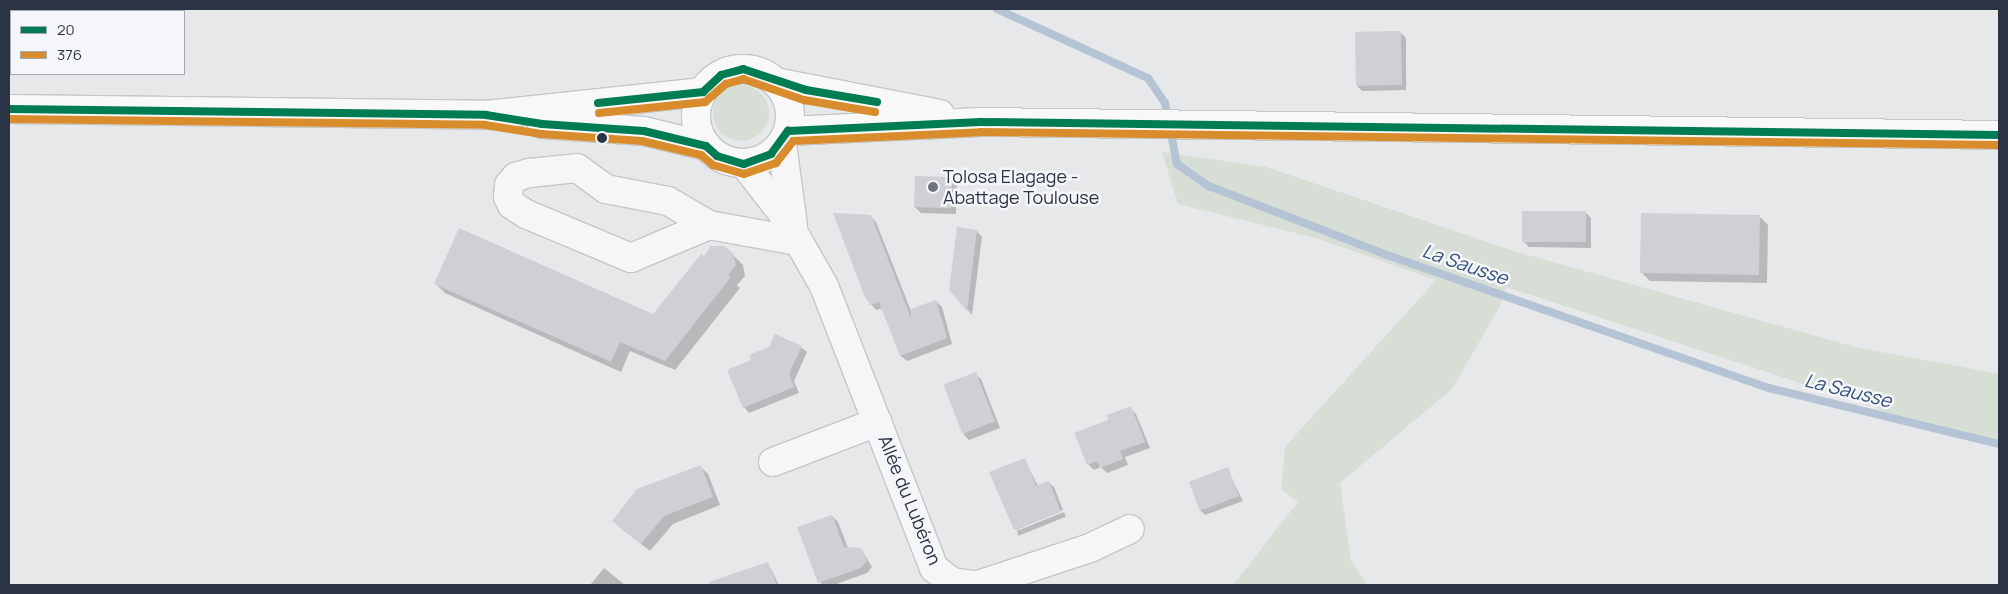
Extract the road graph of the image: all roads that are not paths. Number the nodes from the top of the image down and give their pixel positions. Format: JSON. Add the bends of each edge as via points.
{"nodes":[{"id":1,"x":775,"y":82,"type":"junction"},
{"id":2,"x":703,"y":92,"type":"junction"},
{"id":3,"x":9,"y":109,"type":"edge"},
{"id":4,"x":486,"y":115,"type":"junction"},
{"id":5,"x":981,"y":122,"type":"junction"},
{"id":6,"x":1999,"y":134,"type":"edge"},
{"id":7,"x":785,"y":137,"type":"junction"},
{"id":8,"x":706,"y":146,"type":"junction"},
{"id":9,"x":744,"y":164,"type":"junction"},
{"id":10,"x":709,"y":225,"type":"junction"},
{"id":11,"x":798,"y":241,"type":"junction"},
{"id":12,"x":878,"y":422,"type":"junction"},
{"id":13,"x":773,"y":462,"type":"dead end"},
{"id":14,"x":1130,"y":529,"type":"dead end"},
{"id":15,"x":973,"y":585,"type":"edge"},
{"id":16,"x":978,"y":585,"type":"edge"}],
"edges":[{"from":1,"to":2,"type":"main road","via":[[755,71],[743,69],[720,75]]},
{"from":1,"to":5,"type":"main road"},
{"from":1,"to":7,"type":"main road","via":[[789,104]]},
{"from":2,"to":4,"type":"main road"},
{"from":2,"to":8,"type":"main road","via":[[696,119]]},
{"from":3,"to":4,"type":"main road"},
{"from":4,"to":8,"type":"main road","via":[[542,124],[644,131]]},
{"from":5,"to":6,"type":"main road"},
{"from":5,"to":7,"type":"main road"},
{"from":7,"to":9,"type":"main road","via":[[759,161]]},
{"from":7,"to":11,"type":"street","name":"Allée du Lubéron","via":[[790,215]]},
{"from":8,"to":9,"type":"main road","via":[[717,156]]},
{"from":9,"to":11,"type":"street","name":"Allée du Lubéron","via":[[784,214]]},
{"from":10,"to":10,"type":"street","via":[[668,201],[606,189],[576,168],[529,173],[516,177],[509,185],[508,197],[512,206],[631,258]]},
{"from":10,"to":11,"type":"street"},
{"from":11,"to":12,"type":"street","name":"Allée du Lubéron","via":[[824,286]]},
{"from":12,"to":13,"type":"street","name":"Allée du Lubéron"},
{"from":12,"to":15,"type":"street","name":"Allée du Lubéron","via":[[934,568],[952,582]]},
{"from":14,"to":16,"type":"street","via":[[1090,548]]}]}
